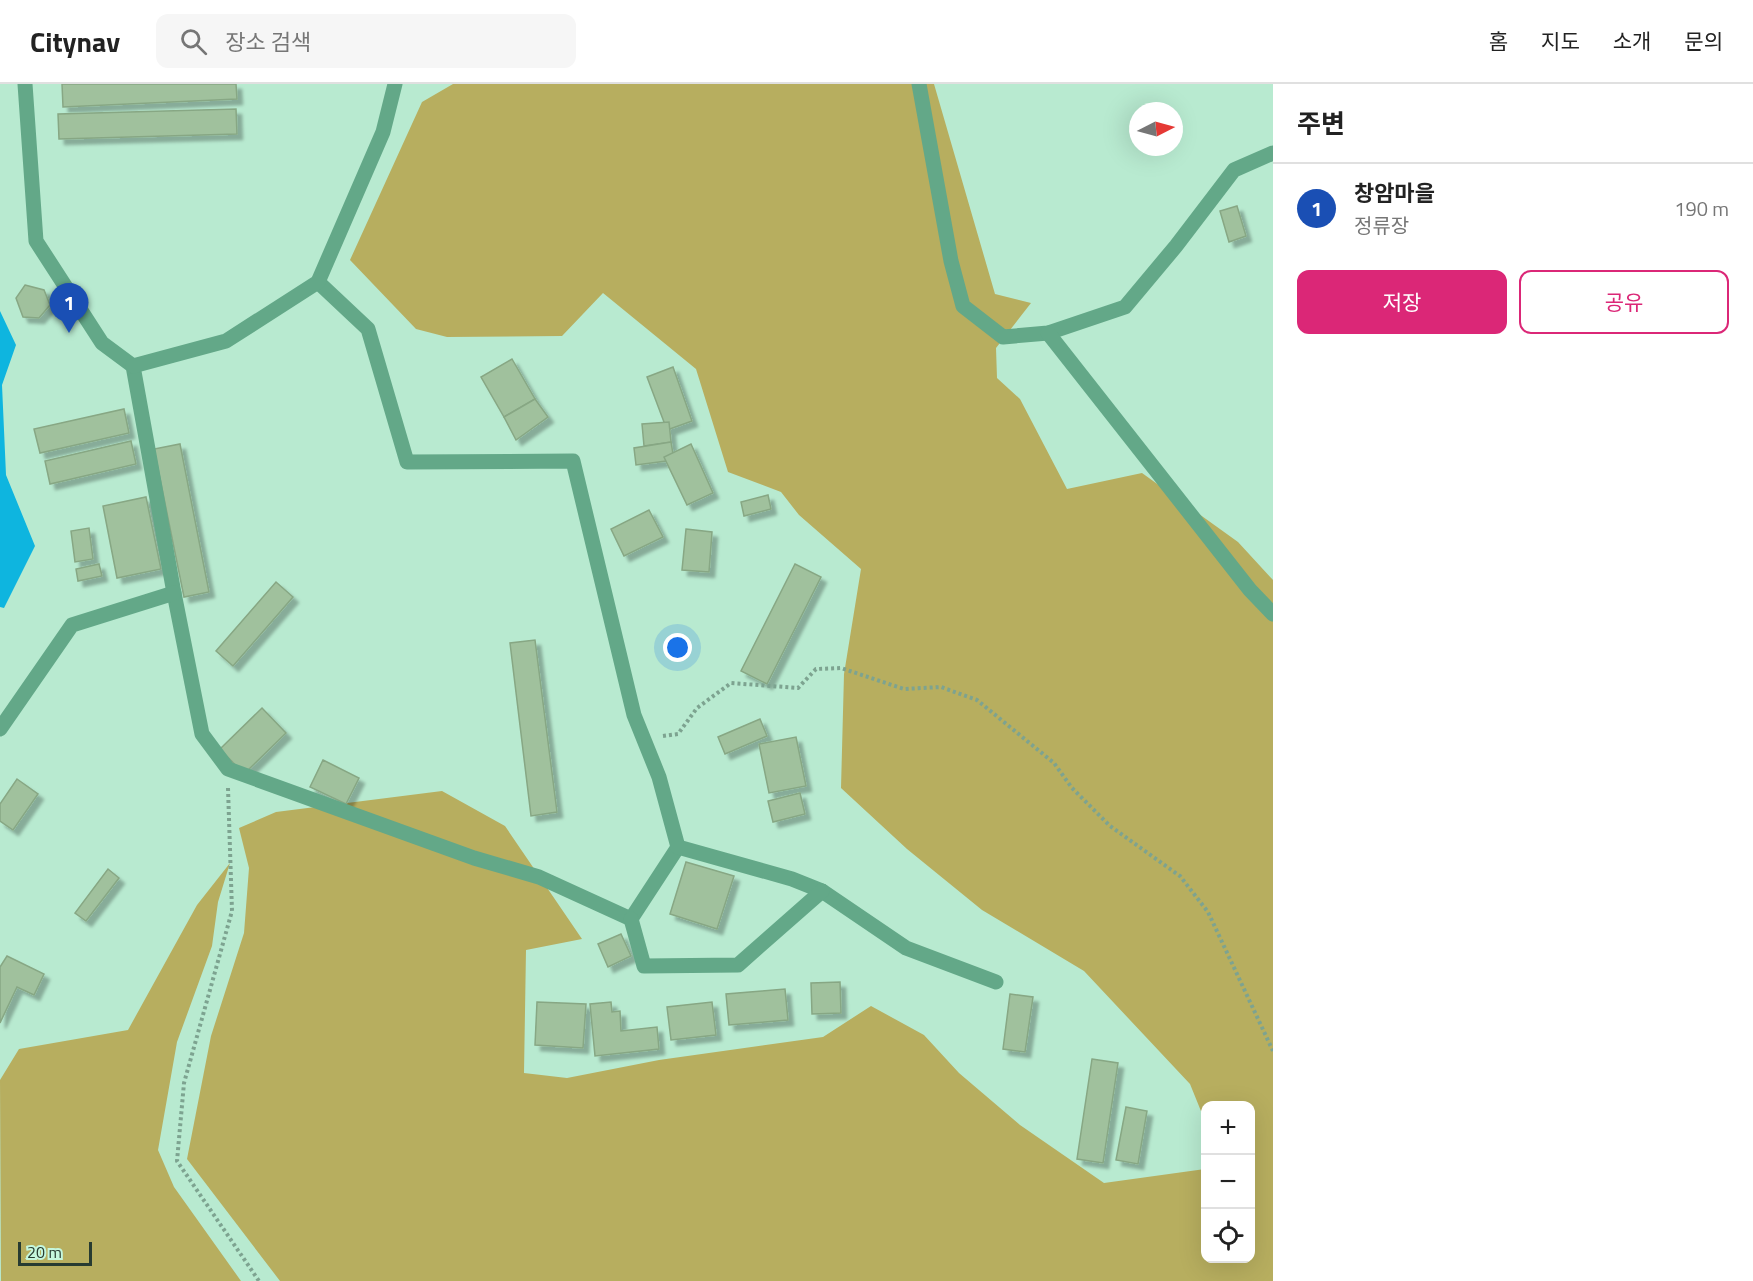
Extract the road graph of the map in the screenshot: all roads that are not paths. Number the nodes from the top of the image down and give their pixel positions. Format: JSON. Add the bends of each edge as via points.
{"nodes":[{"id":1,"x":25,"y":84,"type":"edge"},
{"id":2,"x":395,"y":84,"type":"edge"},
{"id":3,"x":919,"y":84,"type":"edge"},
{"id":4,"x":1273,"y":153,"type":"edge"},
{"id":5,"x":318,"y":282,"type":"junction"},
{"id":6,"x":1048,"y":333,"type":"junction"},
{"id":7,"x":134,"y":366,"type":"junction"},
{"id":8,"x":174,"y":592,"type":"junction"},
{"id":9,"x":1273,"y":614,"type":"edge"},
{"id":10,"x":0,"y":729,"type":"edge"},
{"id":11,"x":678,"y":847,"type":"junction"},
{"id":12,"x":822,"y":891,"type":"junction"},
{"id":13,"x":631,"y":919,"type":"junction"},
{"id":14,"x":996,"y":982,"type":"dead end"}],
"edges":[{"from":1,"to":7,"type":"street","via":[[36,241],[102,343]]},
{"from":2,"to":5,"type":"street","via":[[383,132]]},
{"from":3,"to":6,"type":"street","via":[[951,261],[963,306],[1003,337]]},
{"from":4,"to":6,"type":"street","via":[[1234,170],[1125,307]]},
{"from":5,"to":7,"type":"street","via":[[226,341]]},
{"from":5,"to":11,"type":"street","via":[[368,329],[407,462],[573,461],[634,715],[659,777]]},
{"from":6,"to":9,"type":"street"},
{"from":7,"to":8,"type":"street"},
{"from":8,"to":10,"type":"street","via":[[72,625]]},
{"from":8,"to":13,"type":"street","via":[[202,734],[228,769],[474,858],[539,877]]},
{"from":11,"to":12,"type":"street"},
{"from":11,"to":13,"type":"street"},
{"from":12,"to":13,"type":"street","via":[[738,965],[644,966]]},
{"from":12,"to":14,"type":"street","via":[[906,948]]}]}
